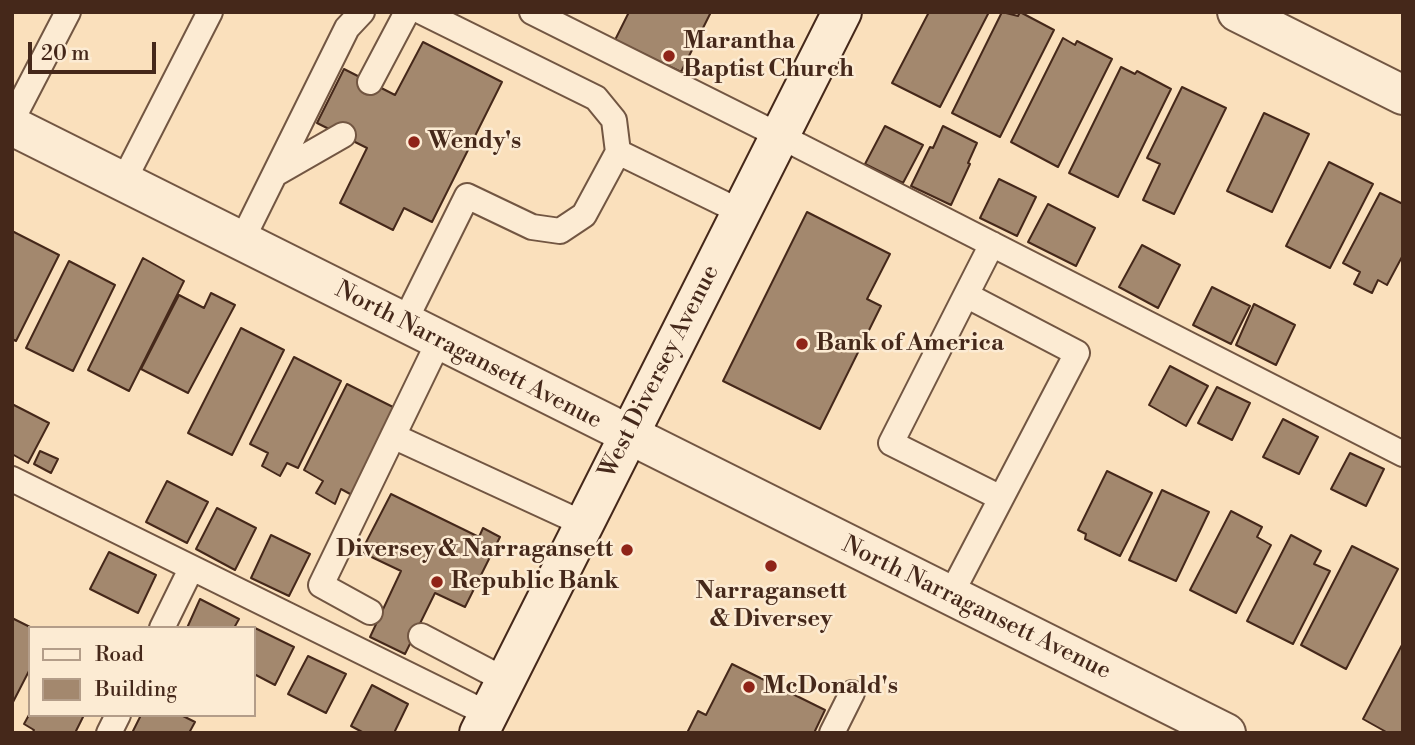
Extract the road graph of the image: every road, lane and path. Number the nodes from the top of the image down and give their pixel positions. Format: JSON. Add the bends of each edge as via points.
{"nodes":[{"id":1,"x":68,"y":12,"type":"edge"},
{"id":2,"x":210,"y":12,"type":"edge"},
{"id":3,"x":362,"y":12,"type":"edge"},
{"id":4,"x":407,"y":12,"type":"edge"},
{"id":5,"x":422,"y":12,"type":"edge"},
{"id":6,"x":842,"y":12,"type":"edge"},
{"id":7,"x":1237,"y":12,"type":"edge"},
{"id":8,"x":549,"y":16,"type":"edge"},
{"id":9,"x":370,"y":82,"type":"dead end"},
{"id":10,"x":1403,"y":95,"type":"edge"},
{"id":11,"x":12,"y":120,"type":"edge"},
{"id":12,"x":12,"y":127,"type":"edge"},
{"id":13,"x":343,"y":135,"type":"dead end"},
{"id":14,"x":780,"y":136,"type":"junction"},
{"id":15,"x":618,"y":152,"type":"junction"},
{"id":16,"x":275,"y":174,"type":"junction"},
{"id":17,"x":123,"y":182,"type":"junction"},
{"id":18,"x":741,"y":212,"type":"junction"},
{"id":19,"x":241,"y":242,"type":"junction"},
{"id":20,"x":992,"y":244,"type":"junction"},
{"id":21,"x":966,"y":295,"type":"junction"},
{"id":22,"x":404,"y":323,"type":"junction"},
{"id":23,"x":439,"y":341,"type":"junction"},
{"id":24,"x":394,"y":436,"type":"junction"},
{"id":25,"x":628,"y":436,"type":"junction"},
{"id":26,"x":1403,"y":454,"type":"edge"},
{"id":27,"x":12,"y":479,"type":"edge"},
{"id":28,"x":1001,"y":498,"type":"junction"},
{"id":29,"x":584,"y":524,"type":"junction"},
{"id":30,"x":191,"y":569,"type":"junction"},
{"id":31,"x":950,"y":596,"type":"junction"},
{"id":32,"x":370,"y":612,"type":"dead end"},
{"id":33,"x":163,"y":626,"type":"edge"},
{"id":34,"x":421,"y":636,"type":"dead end"},
{"id":35,"x":505,"y":680,"type":"junction"},
{"id":36,"x":852,"y":693,"type":"dead end"},
{"id":37,"x":117,"y":717,"type":"edge"},
{"id":38,"x":483,"y":723,"type":"edge"},
{"id":39,"x":109,"y":733,"type":"edge"},
{"id":40,"x":832,"y":733,"type":"edge"},
{"id":41,"x":1226,"y":733,"type":"edge"}],
"edges":[{"from":1,"to":11,"type":"lane"},
{"from":2,"to":17,"type":"lane"},
{"from":3,"to":16,"type":"lane","via":[[347,28]]},
{"from":4,"to":9,"type":"lane"},
{"from":5,"to":15,"type":"lane","via":[[596,98],[614,120]]},
{"from":6,"to":14,"type":"street","name":"West Diversey Avenue"},
{"from":7,"to":10,"type":"street"},
{"from":8,"to":14,"type":"lane"},
{"from":12,"to":17,"type":"street","name":"North Narragansett Avenue"},
{"from":13,"to":16,"type":"lane"},
{"from":14,"to":18,"type":"street","name":"West Diversey Avenue"},
{"from":14,"to":20,"type":"lane"},
{"from":15,"to":18,"type":"lane"},
{"from":15,"to":22,"type":"lane","via":[[584,215],[560,231],[532,227],[467,196]]},
{"from":16,"to":19,"type":"lane"},
{"from":17,"to":19,"type":"street","name":"North Narragansett Avenue"},
{"from":18,"to":25,"type":"street","name":"West Diversey Avenue"},
{"from":19,"to":22,"type":"street","name":"North Narragansett Avenue"},
{"from":20,"to":21,"type":"lane"},
{"from":20,"to":26,"type":"lane"},
{"from":21,"to":28,"type":"lane","via":[[891,443]]},
{"from":21,"to":28,"type":"lane","via":[[1077,353]]},
{"from":22,"to":23,"type":"street","name":"North Narragansett Avenue"},
{"from":23,"to":24,"type":"lane"},
{"from":23,"to":25,"type":"street","name":"North Narragansett Avenue"},
{"from":24,"to":29,"type":"lane"},
{"from":24,"to":32,"type":"lane","via":[[321,585]]},
{"from":25,"to":29,"type":"street","name":"West Diversey Avenue"},
{"from":25,"to":31,"type":"street","name":"North Narragansett Avenue"},
{"from":27,"to":30,"type":"lane"},
{"from":28,"to":31,"type":"lane"},
{"from":29,"to":35,"type":"street","name":"West Diversey Avenue"},
{"from":30,"to":33,"type":"lane"},
{"from":30,"to":38,"type":"lane"},
{"from":31,"to":41,"type":"street","name":"North Narragansett Avenue"},
{"from":34,"to":35,"type":"lane"},
{"from":35,"to":38,"type":"street","name":"West Diversey Avenue"},
{"from":36,"to":40,"type":"lane"},
{"from":37,"to":39,"type":"lane"}]}
